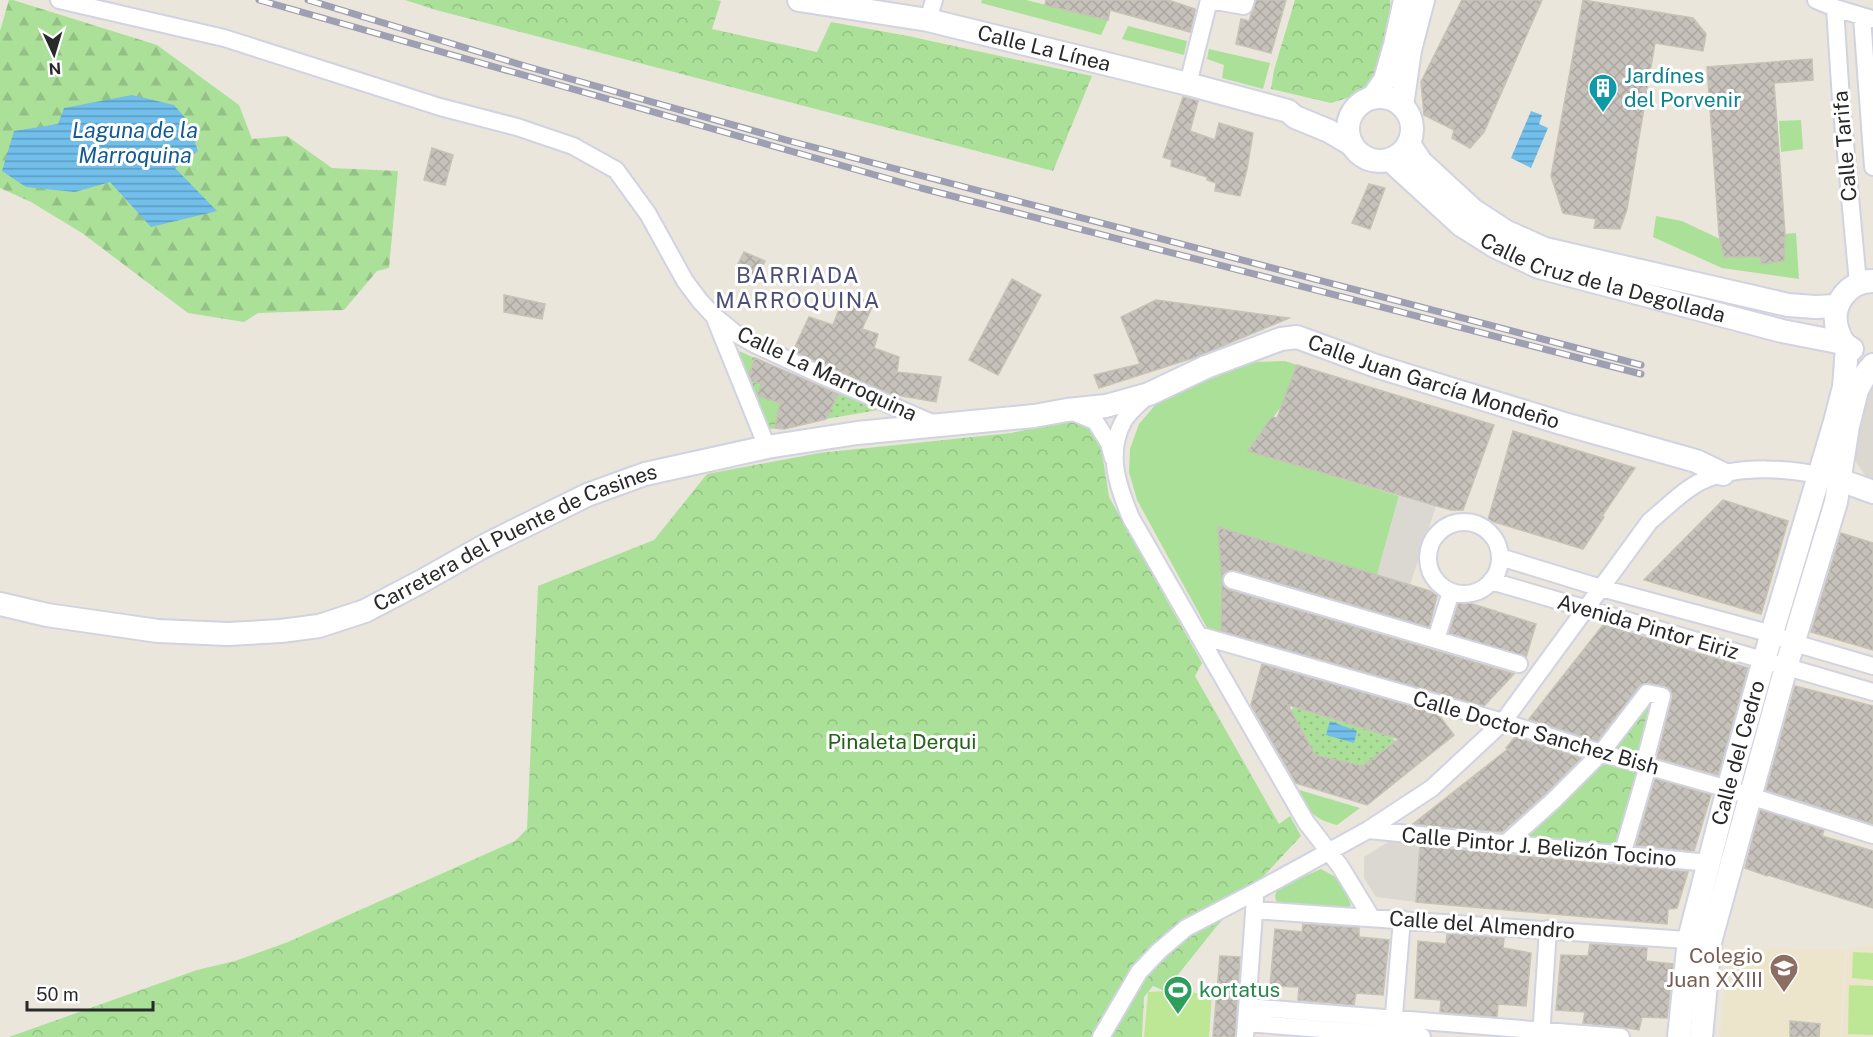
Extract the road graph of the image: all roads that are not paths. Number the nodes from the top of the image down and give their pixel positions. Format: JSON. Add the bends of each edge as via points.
{"nodes":[{"id":1,"x":59,"y":0,"type":"edge"},
{"id":2,"x":799,"y":0,"type":"edge"},
{"id":3,"x":1210,"y":0,"type":"edge"},
{"id":4,"x":1246,"y":0,"type":"edge"},
{"id":5,"x":1816,"y":0,"type":"edge"},
{"id":6,"x":1418,"y":1,"type":"edge"},
{"id":7,"x":1835,"y":8,"type":"junction"},
{"id":8,"x":931,"y":10,"type":"edge"},
{"id":9,"x":1867,"y":18,"type":"edge"},
{"id":10,"x":1188,"y":84,"type":"junction"},
{"id":11,"x":1870,"y":97,"type":"edge"},
{"id":12,"x":1841,"y":100,"type":"junction"},
{"id":13,"x":1364,"y":102,"type":"junction"},
{"id":14,"x":1402,"y":106,"type":"junction"},
{"id":15,"x":1288,"y":111,"type":"junction"},
{"id":16,"x":1351,"y":144,"type":"junction"},
{"id":17,"x":1409,"y":144,"type":"junction"},
{"id":18,"x":1390,"y":160,"type":"junction"},
{"id":19,"x":1873,"y":167,"type":"edge"},
{"id":20,"x":1865,"y":282,"type":"edge"},
{"id":21,"x":1837,"y":306,"type":"junction"},
{"id":22,"x":713,"y":315,"type":"junction"},
{"id":23,"x":1845,"y":345,"type":"junction"},
{"id":24,"x":1873,"y":354,"type":"edge"},
{"id":25,"x":1873,"y":365,"type":"edge"},
{"id":26,"x":1149,"y":394,"type":"junction"},
{"id":27,"x":1106,"y":406,"type":"junction"},
{"id":28,"x":1067,"y":410,"type":"junction"},
{"id":29,"x":1034,"y":416,"type":"joint"},
{"id":30,"x":1124,"y":420,"type":"junction"},
{"id":31,"x":940,"y":426,"type":"junction"},
{"id":32,"x":1101,"y":431,"type":"junction"},
{"id":33,"x":767,"y":447,"type":"junction"},
{"id":34,"x":1114,"y":460,"type":"junction"},
{"id":35,"x":1723,"y":474,"type":"junction"},
{"id":36,"x":1830,"y":478,"type":"junction"},
{"id":37,"x":1873,"y":492,"type":"edge"},
{"id":38,"x":1500,"y":557,"type":"junction"},
{"id":39,"x":1232,"y":580,"type":"dead end"},
{"id":40,"x":1491,"y":582,"type":"junction"},
{"id":41,"x":1601,"y":588,"type":"junction"},
{"id":42,"x":1451,"y":592,"type":"junction"},
{"id":43,"x":0,"y":604,"type":"edge"},
{"id":44,"x":1585,"y":610,"type":"junction"},
{"id":45,"x":1772,"y":634,"type":"junction"},
{"id":46,"x":1198,"y":635,"type":"junction"},
{"id":47,"x":1436,"y":639,"type":"junction"},
{"id":48,"x":1794,"y":643,"type":"junction"},
{"id":49,"x":1764,"y":660,"type":"junction"},
{"id":50,"x":1519,"y":664,"type":"dead end"},
{"id":51,"x":1873,"y":666,"type":"edge"},
{"id":52,"x":1786,"y":667,"type":"junction"},
{"id":53,"x":1873,"y":692,"type":"edge"},
{"id":54,"x":1503,"y":722,"type":"junction"},
{"id":55,"x":1601,"y":753,"type":"junction"},
{"id":56,"x":1646,"y":765,"type":"junction"},
{"id":57,"x":1728,"y":789,"type":"junction"},
{"id":58,"x":1751,"y":798,"type":"junction"},
{"id":59,"x":1368,"y":830,"type":"junction"},
{"id":60,"x":1873,"y":835,"type":"edge"},
{"id":61,"x":1505,"y":843,"type":"junction"},
{"id":62,"x":1330,"y":852,"type":"junction"},
{"id":63,"x":1622,"y":855,"type":"junction"},
{"id":64,"x":1709,"y":863,"type":"junction"},
{"id":65,"x":1256,"y":892,"type":"junction"},
{"id":66,"x":1254,"y":910,"type":"junction"},
{"id":67,"x":1371,"y":917,"type":"junction"},
{"id":68,"x":1402,"y":919,"type":"junction"},
{"id":69,"x":1548,"y":929,"type":"junction"},
{"id":70,"x":1700,"y":940,"type":"junction"},
{"id":71,"x":1246,"y":1022,"type":"edge"},
{"id":72,"x":1393,"y":1030,"type":"edge"},
{"id":73,"x":1541,"y":1034,"type":"edge"},
{"id":74,"x":1101,"y":1037,"type":"edge"},
{"id":75,"x":1422,"y":1037,"type":"edge"},
{"id":76,"x":1621,"y":1037,"type":"edge"},
{"id":77,"x":1679,"y":1037,"type":"edge"},
{"id":78,"x":1701,"y":1037,"type":"edge"}],
"edges":[{"from":1,"to":22,"type":"street","name":"Calle La Marroquina","via":[[224,38],[573,146],[616,170],[648,214],[686,281]]},
{"from":2,"to":8,"type":"street","name":"Calle La Línea"},
{"from":3,"to":4,"type":"street","via":[[1244,6]]},
{"from":3,"to":10,"type":"street"},
{"from":5,"to":7,"type":"street"},
{"from":6,"to":13,"type":"street","via":[[1395,45],[1385,80]]},
{"from":6,"to":14,"type":"street"},
{"from":7,"to":9,"type":"street"},
{"from":7,"to":12,"type":"street","name":"Calle Tarifa"},
{"from":8,"to":10,"type":"street","name":"Calle La Línea"},
{"from":9,"to":11,"type":"street","name":"Calle Tarifa"},
{"from":10,"to":15,"type":"street","name":"Calle La Línea"},
{"from":11,"to":12,"type":"street"},
{"from":11,"to":19,"type":"street","name":"Calle Tarifa"},
{"from":12,"to":20,"type":"street","name":"Calle Tarifa"},
{"from":13,"to":14,"type":"street","via":[[1384,97]]},
{"from":13,"to":15,"type":"street","name":"Calle La Línea","via":[[1333,113]]},
{"from":13,"to":16,"type":"street","via":[[1350,116]]},
{"from":14,"to":17,"type":"street","via":[[1412,124]]},
{"from":15,"to":16,"type":"street","name":"Calle La Línea"},
{"from":16,"to":18,"type":"street","via":[[1369,160]]},
{"from":17,"to":18,"type":"street"},
{"from":17,"to":21,"type":"street","name":"Calle Cruz de la Degollada","via":[[1421,162],[1473,210],[1505,231],[1545,249],[1788,305]]},
{"from":18,"to":23,"type":"street","name":"Calle Cruz de la Degollada","via":[[1461,225],[1539,267]]},
{"from":20,"to":21,"type":"street","via":[[1849,289]]},
{"from":21,"to":23,"type":"street","via":[[1836,326]]},
{"from":22,"to":31,"type":"street","name":"Calle La Marroquina","via":[[756,345]]},
{"from":22,"to":33,"type":"street"},
{"from":23,"to":24,"type":"street","name":"Calle Cruz de la Degollada"},
{"from":23,"to":36,"type":"street","via":[[1844,387]]},
{"from":25,"to":36,"type":"street","via":[[1857,390]]},
{"from":26,"to":27,"type":"street","name":"Calle Juan García Mondeño"},
{"from":26,"to":30,"type":"street","name":"Calle Juan García Mondeño"},
{"from":26,"to":35,"type":"street","name":"Calle Juan García Mondeño","via":[[1206,367],[1281,339],[1297,337],[1387,370],[1696,461]]},
{"from":27,"to":28,"type":"street","name":"Calle Juan García Mondeño"},
{"from":27,"to":30,"type":"street"},
{"from":27,"to":32,"type":"street"},
{"from":28,"to":29,"type":"street","name":"Calle Juan García Mondeño"},
{"from":28,"to":32,"type":"street","via":[[1095,421]]},
{"from":29,"to":31,"type":"street","name":"Carretera del Puente de Casines"},
{"from":30,"to":34,"type":"street","name":"Calle Juan García Mondeño"},
{"from":31,"to":33,"type":"street","name":"Carretera del Puente de Casines","via":[[857,433]]},
{"from":32,"to":34,"type":"street"},
{"from":33,"to":43,"type":"street","name":"Carretera del Puente de Casines","via":[[645,474],[587,495],[365,611],[319,626],[228,634],[158,631]]},
{"from":34,"to":46,"type":"street","name":"Calle Juan García Mondeño","via":[[1131,518]]},
{"from":35,"to":36,"type":"street","via":[[1779,469]]},
{"from":35,"to":41,"type":"street","via":[[1701,481],[1650,521]]},
{"from":36,"to":37,"type":"street"},
{"from":36,"to":45,"type":"street","name":"Calle del Cedro"},
{"from":36,"to":48,"type":"street","name":"Calle del Cedro","via":[[1836,502]]},
{"from":38,"to":40,"type":"street"},
{"from":38,"to":41,"type":"street","name":"Avenida Pintor Eiriz"},
{"from":38,"to":42,"type":"street","via":[[1493,535],[1474,522],[1449,524],[1439,531],[1431,540],[1428,564],[1432,576]]},
{"from":39,"to":47,"type":"street"},
{"from":40,"to":42,"type":"street","via":[[1473,593]]},
{"from":40,"to":44,"type":"street","name":"Avenida Pintor Eiriz"},
{"from":41,"to":44,"type":"street"},
{"from":41,"to":45,"type":"street","name":"Avenida Pintor Eiriz"},
{"from":42,"to":47,"type":"street"},
{"from":44,"to":49,"type":"street","name":"Avenida Pintor Eiriz"},
{"from":44,"to":54,"type":"street"},
{"from":45,"to":48,"type":"street","name":"Avenida Pintor Eiriz"},
{"from":45,"to":49,"type":"street","name":"Calle del Cedro"},
{"from":46,"to":54,"type":"street","name":"Calle Doctor Sanchez Bish"},
{"from":46,"to":62,"type":"street","name":"Calle Juan García Mondeño","via":[[1306,822]]},
{"from":47,"to":50,"type":"street"},
{"from":48,"to":51,"type":"street","name":"Avenida Pintor Eiriz"},
{"from":48,"to":52,"type":"street","name":"Calle del Cedro"},
{"from":49,"to":52,"type":"street","name":"Avenida Pintor Eiriz"},
{"from":49,"to":57,"type":"street","name":"Calle del Cedro"},
{"from":52,"to":53,"type":"street","name":"Avenida Pintor Eiriz"},
{"from":52,"to":58,"type":"street","name":"Calle del Cedro"},
{"from":54,"to":55,"type":"street","name":"Calle Doctor Sanchez Bish"},
{"from":54,"to":59,"type":"street","via":[[1432,788]]},
{"from":55,"to":56,"type":"street","name":"Calle Doctor Sanchez Bish"},
{"from":55,"to":56,"type":"street","via":[[1647,693],[1662,696]]},
{"from":55,"to":61,"type":"street"},
{"from":56,"to":57,"type":"street","name":"Calle Doctor Sanchez Bish"},
{"from":56,"to":63,"type":"street"},
{"from":57,"to":58,"type":"street","name":"Calle Doctor Sanchez Bish"},
{"from":57,"to":64,"type":"street","name":"Calle del Cedro"},
{"from":58,"to":60,"type":"street","name":"Calle Doctor Sanchez Bish"},
{"from":58,"to":70,"type":"street","name":"Calle del Cedro"},
{"from":59,"to":61,"type":"street","name":"Calle Pintor J. Belizón Tocino"},
{"from":59,"to":62,"type":"street"},
{"from":61,"to":63,"type":"street","name":"Calle Pintor J. Belizón Tocino"},
{"from":62,"to":65,"type":"street"},
{"from":62,"to":67,"type":"street","name":"Calle Juan García Mondeño"},
{"from":63,"to":64,"type":"street","name":"Calle Pintor J. Belizón Tocino"},
{"from":64,"to":70,"type":"street","name":"Calle del Cedro"},
{"from":65,"to":66,"type":"street"},
{"from":65,"to":74,"type":"street","via":[[1186,928],[1159,951],[1139,972]]},
{"from":66,"to":67,"type":"street","name":"Calle del Almendro"},
{"from":66,"to":71,"type":"street"},
{"from":67,"to":68,"type":"street","name":"Calle del Almendro"},
{"from":68,"to":69,"type":"street","name":"Calle del Almendro"},
{"from":68,"to":72,"type":"street"},
{"from":69,"to":70,"type":"street","name":"Calle del Almendro"},
{"from":69,"to":73,"type":"street"},
{"from":70,"to":77,"type":"street","name":"Calle del Cedro"},
{"from":70,"to":78,"type":"street","name":"Calle del Cedro"},
{"from":71,"to":72,"type":"street"},
{"from":72,"to":73,"type":"street"},
{"from":72,"to":75,"type":"street"},
{"from":73,"to":76,"type":"street"}]}
